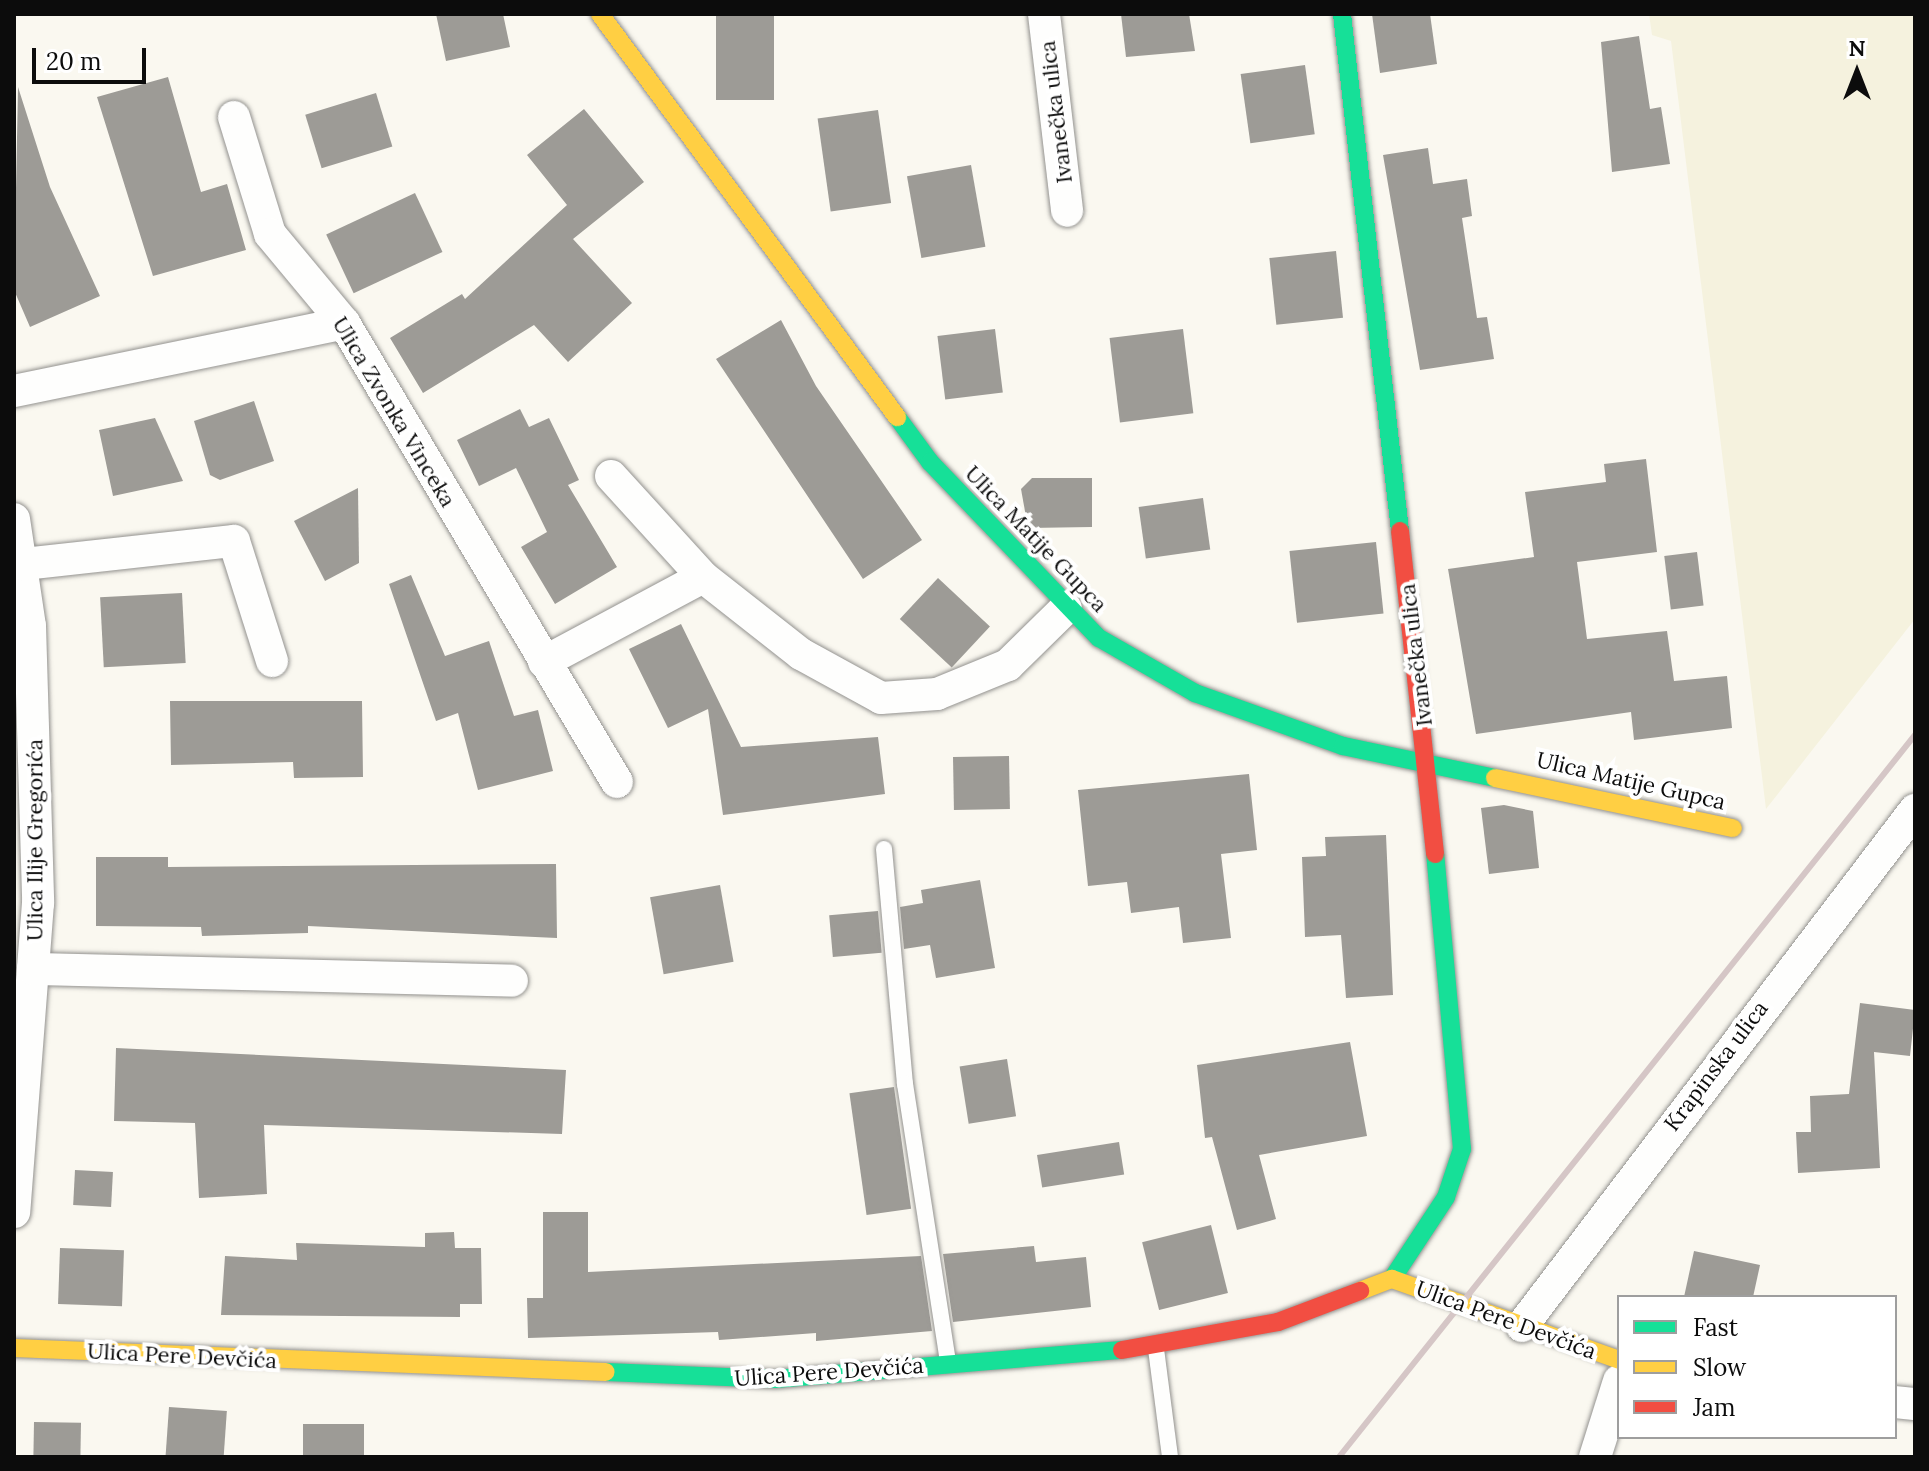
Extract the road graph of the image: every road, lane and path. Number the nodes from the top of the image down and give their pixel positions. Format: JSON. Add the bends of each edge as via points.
{"nodes":[{"id":1,"x":600,"y":14,"type":"edge"},
{"id":2,"x":1044,"y":14,"type":"edge"},
{"id":3,"x":1342,"y":14,"type":"edge"},
{"id":4,"x":234,"y":117,"type":"dead end"},
{"id":5,"x":1067,"y":211,"type":"dead end"},
{"id":6,"x":344,"y":323,"type":"junction"},
{"id":7,"x":14,"y":391,"type":"edge"},
{"id":8,"x":611,"y":476,"type":"dead end"},
{"id":9,"x":14,"y":519,"type":"edge"},
{"id":10,"x":24,"y":564,"type":"junction"},
{"id":11,"x":703,"y":577,"type":"junction"},
{"id":12,"x":1066,"y":608,"type":"junction"},
{"id":13,"x":22,"y":626,"type":"edge"},
{"id":14,"x":272,"y":661,"type":"dead end"},
{"id":15,"x":544,"y":662,"type":"junction"},
{"id":16,"x":1427,"y":759,"type":"junction"},
{"id":17,"x":617,"y":782,"type":"dead end"},
{"id":18,"x":1915,"y":810,"type":"edge"},
{"id":19,"x":1733,"y":828,"type":"dead end"},
{"id":20,"x":884,"y":849,"type":"dead end"},
{"id":21,"x":33,"y":969,"type":"junction"},
{"id":22,"x":512,"y":981,"type":"dead end"},
{"id":23,"x":14,"y":1212,"type":"edge"},
{"id":24,"x":1392,"y":1279,"type":"junction"},
{"id":25,"x":1522,"y":1326,"type":"junction"},
{"id":26,"x":1156,"y":1347,"type":"junction"},
{"id":27,"x":14,"y":1348,"type":"edge"},
{"id":28,"x":1617,"y":1359,"type":"edge"},
{"id":29,"x":949,"y":1363,"type":"junction"},
{"id":30,"x":1617,"y":1387,"type":"edge"},
{"id":31,"x":1170,"y":1457,"type":"edge"},
{"id":32,"x":1595,"y":1457,"type":"edge"}],
"edges":[{"from":1,"to":12,"type":"street","name":"Ulica Matije Gupca","via":[[930,462]]},
{"from":2,"to":5,"type":"street","name":"Ivanečka ulica"},
{"from":3,"to":16,"type":"street","name":"Ivanečka ulica"},
{"from":4,"to":6,"type":"street","name":"Ulica Zvonka Vinceka","via":[[270,234]]},
{"from":6,"to":7,"type":"street"},
{"from":6,"to":15,"type":"street","name":"Ulica Zvonka Vinceka"},
{"from":8,"to":11,"type":"street"},
{"from":9,"to":10,"type":"street","name":"Ulica Ilije Gregorića"},
{"from":10,"to":13,"type":"street","name":"Ulica Ilije Gregorića"},
{"from":10,"to":14,"type":"street","via":[[234,541]]},
{"from":11,"to":12,"type":"street","via":[[801,654],[881,698],[937,694],[1008,665]]},
{"from":11,"to":15,"type":"street"},
{"from":12,"to":16,"type":"street","name":"Ulica Matije Gupca","via":[[1099,638],[1195,693],[1343,746]]},
{"from":13,"to":21,"type":"street","name":"Ulica Ilije Gregorića","via":[[37,780]]},
{"from":15,"to":17,"type":"street","name":"Ulica Zvonka Vinceka"},
{"from":16,"to":19,"type":"street","name":"Ulica Matije Gupca"},
{"from":16,"to":24,"type":"street","name":"Ivanečka ulica","via":[[1464,1110],[1462,1149],[1432,1224]]},
{"from":18,"to":25,"type":"street","name":"Krapinska ulica"},
{"from":20,"to":29,"type":"lane","via":[[905,1084]]},
{"from":21,"to":22,"type":"street"},
{"from":21,"to":23,"type":"street","name":"Ulica Ilije Gregorića"},
{"from":24,"to":25,"type":"street","name":"Ulica Pere Devčića"},
{"from":24,"to":26,"type":"street","name":"Ulica Pere Devčića","via":[[1278,1322]]},
{"from":25,"to":28,"type":"street","name":"Ulica Pere Devčića"},
{"from":26,"to":29,"type":"street","name":"Ulica Pere Devčića"},
{"from":26,"to":31,"type":"lane"},
{"from":27,"to":29,"type":"street","name":"Ulica Pere Devčića","via":[[681,1381]]},
{"from":30,"to":32,"type":"street"}]}
